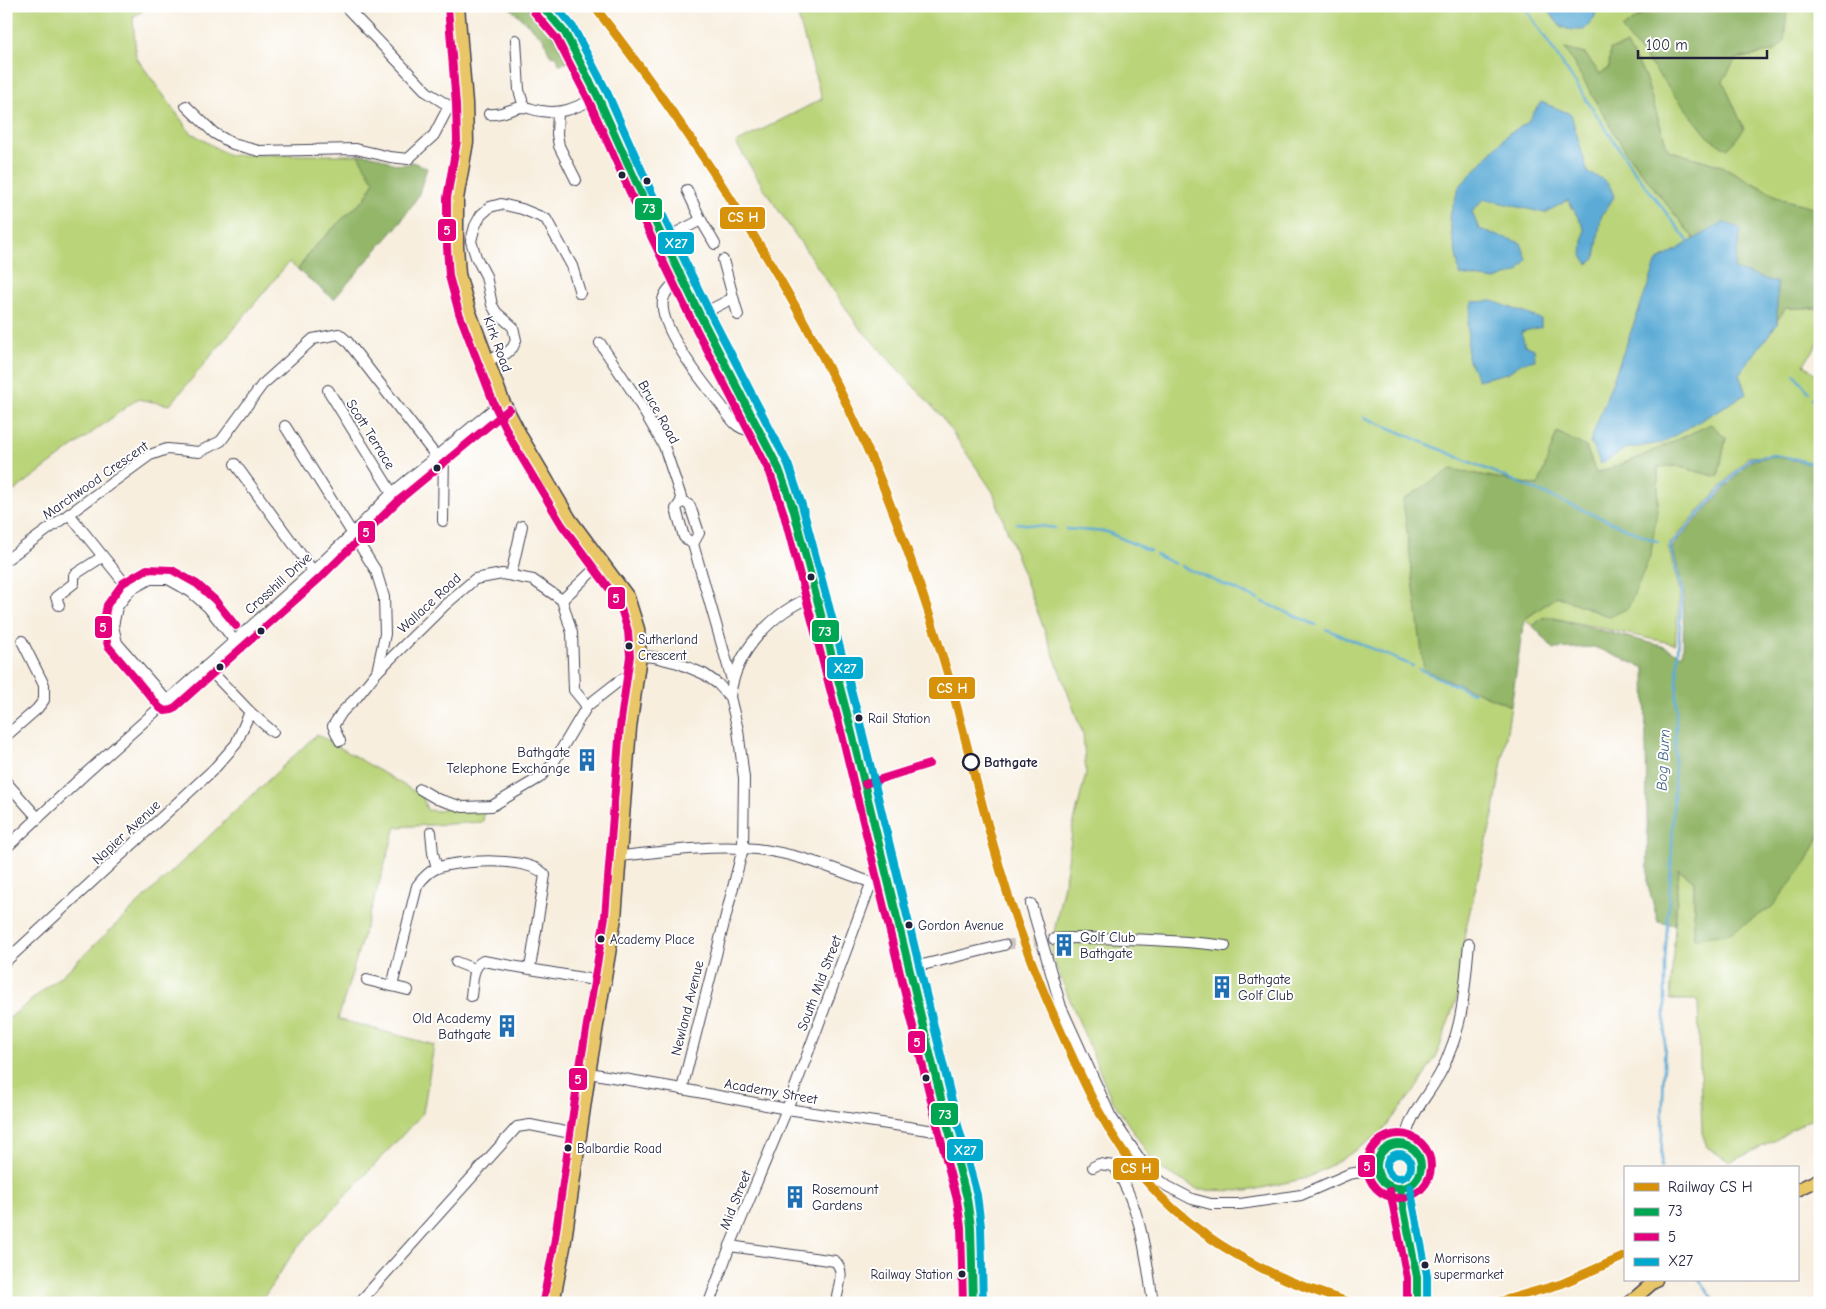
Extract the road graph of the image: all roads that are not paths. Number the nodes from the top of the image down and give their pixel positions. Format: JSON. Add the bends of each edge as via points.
{"nodes":[{"id":1,"x":345,"y":6,"type":"edge"},
{"id":2,"x":458,"y":6,"type":"edge"},
{"id":3,"x":542,"y":6,"type":"edge"},
{"id":4,"x":516,"y":40,"type":"dead end"},
{"id":5,"x":598,"y":97,"type":"junction"},
{"id":6,"x":466,"y":103,"type":"junction"},
{"id":7,"x":186,"y":106,"type":"dead end"},
{"id":8,"x":449,"y":106,"type":"junction"},
{"id":9,"x":524,"y":107,"type":"junction"},
{"id":10,"x":558,"y":112,"type":"junction"},
{"id":11,"x":489,"y":114,"type":"dead end"},
{"id":12,"x":576,"y":180,"type":"dead end"},
{"id":13,"x":687,"y":190,"type":"dead end"},
{"id":14,"x":701,"y":220,"type":"junction"},
{"id":15,"x":664,"y":239,"type":"junction"},
{"id":16,"x":715,"y":244,"type":"dead end"},
{"id":17,"x":723,"y":260,"type":"dead end"},
{"id":18,"x":682,"y":277,"type":"junction"},
{"id":19,"x":580,"y":292,"type":"dead end"},
{"id":20,"x":733,"y":298,"type":"junction"},
{"id":21,"x":700,"y":315,"type":"junction"},
{"id":22,"x":738,"y":315,"type":"dead end"},
{"id":23,"x":600,"y":343,"type":"dead end"},
{"id":24,"x":488,"y":360,"type":"junction"},
{"id":25,"x":328,"y":390,"type":"dead end"},
{"id":26,"x":503,"y":401,"type":"junction"},
{"id":27,"x":285,"y":426,"type":"dead end"},
{"id":28,"x":759,"y":430,"type":"junction"},
{"id":29,"x":440,"y":453,"type":"junction"},
{"id":30,"x":236,"y":464,"type":"dead end"},
{"id":31,"x":392,"y":494,"type":"junction"},
{"id":32,"x":682,"y":500,"type":"junction"},
{"id":33,"x":69,"y":514,"type":"junction"},
{"id":34,"x":443,"y":521,"type":"dead end"},
{"id":35,"x":522,"y":526,"type":"dead end"},
{"id":36,"x":353,"y":533,"type":"junction"},
{"id":37,"x":693,"y":544,"type":"junction"},
{"id":38,"x":102,"y":556,"type":"junction"},
{"id":39,"x":6,"y":560,"type":"edge"},
{"id":40,"x":603,"y":562,"type":"junction"},
{"id":41,"x":313,"y":571,"type":"junction"},
{"id":42,"x":511,"y":575,"type":"junction"},
{"id":43,"x":130,"y":590,"type":"junction"},
{"id":44,"x":816,"y":595,"type":"junction"},
{"id":45,"x":562,"y":600,"type":"junction"},
{"id":46,"x":59,"y":605,"type":"dead end"},
{"id":47,"x":234,"y":640,"type":"junction"},
{"id":48,"x":22,"y":641,"type":"dead end"},
{"id":49,"x":640,"y":656,"type":"junction"},
{"id":50,"x":206,"y":666,"type":"junction"},
{"id":51,"x":637,"y":670,"type":"junction"},
{"id":52,"x":376,"y":673,"type":"junction"},
{"id":53,"x":732,"y":680,"type":"junction"},
{"id":54,"x":730,"y":697,"type":"junction"},
{"id":55,"x":167,"y":701,"type":"junction"},
{"id":56,"x":587,"y":706,"type":"junction"},
{"id":57,"x":250,"y":712,"type":"junction"},
{"id":58,"x":273,"y":732,"type":"dead end"},
{"id":59,"x":6,"y":736,"type":"edge"},
{"id":60,"x":340,"y":741,"type":"dead end"},
{"id":61,"x":6,"y":782,"type":"edge"},
{"id":62,"x":420,"y":789,"type":"dead end"},
{"id":63,"x":38,"y":818,"type":"junction"},
{"id":64,"x":431,"y":832,"type":"dead end"},
{"id":65,"x":6,"y":848,"type":"edge"},
{"id":66,"x":743,"y":848,"type":"junction"},
{"id":67,"x":620,"y":856,"type":"junction"},
{"id":68,"x":437,"y":868,"type":"junction"},
{"id":69,"x":888,"y":878,"type":"junction"},
{"id":70,"x":872,"y":883,"type":"junction"},
{"id":71,"x":1032,"y":904,"type":"dead end"},
{"id":72,"x":1054,"y":939,"type":"tunnel mouth"},
{"id":73,"x":1469,"y":944,"type":"dead end"},
{"id":74,"x":1004,"y":945,"type":"tunnel mouth"},
{"id":75,"x":1225,"y":946,"type":"dead end"},
{"id":76,"x":6,"y":961,"type":"edge"},
{"id":77,"x":456,"y":962,"type":"dead end"},
{"id":78,"x":530,"y":968,"type":"junction"},
{"id":79,"x":910,"y":968,"type":"junction"},
{"id":80,"x":474,"y":969,"type":"junction"},
{"id":81,"x":366,"y":980,"type":"dead end"},
{"id":82,"x":606,"y":982,"type":"junction"},
{"id":83,"x":392,"y":986,"type":"junction"},
{"id":84,"x":408,"y":990,"type":"dead end"},
{"id":85,"x":471,"y":996,"type":"dead end"},
{"id":86,"x":589,"y":1073,"type":"junction"},
{"id":87,"x":682,"y":1089,"type":"junction"},
{"id":88,"x":787,"y":1109,"type":"junction"},
{"id":89,"x":948,"y":1127,"type":"junction"},
{"id":90,"x":581,"y":1135,"type":"junction"},
{"id":91,"x":1405,"y":1144,"type":"junction"},
{"id":92,"x":1093,"y":1167,"type":"dead end"},
{"id":93,"x":1377,"y":1169,"type":"junction"},
{"id":94,"x":1820,"y":1179,"type":"edge"},
{"id":95,"x":1400,"y":1189,"type":"junction"},
{"id":96,"x":1798,"y":1190,"type":"edge"},
{"id":97,"x":730,"y":1246,"type":"junction"},
{"id":98,"x":1654,"y":1282,"type":"edge"},
{"id":99,"x":836,"y":1291,"type":"dead end"},
{"id":100,"x":359,"y":1303,"type":"edge"},
{"id":101,"x":553,"y":1303,"type":"edge"},
{"id":102,"x":709,"y":1303,"type":"edge"},
{"id":103,"x":973,"y":1303,"type":"edge"},
{"id":104,"x":1152,"y":1303,"type":"edge"},
{"id":105,"x":1417,"y":1303,"type":"edge"},
{"id":106,"x":1629,"y":1303,"type":"edge"}],
"edges":[{"from":1,"to":8,"type":"street","via":[[427,92]]},
{"from":2,"to":6,"type":"main road","name":"Kirk Road"},
{"from":3,"to":5,"type":"main road","via":[[566,33]]},
{"from":4,"to":9,"type":"street","via":[[519,90]]},
{"from":5,"to":10,"type":"street"},
{"from":5,"to":15,"type":"main road"},
{"from":6,"to":8,"type":"street"},
{"from":6,"to":24,"type":"main road","name":"Kirk Road","via":[[467,142],[457,199],[456,246],[462,283]]},
{"from":7,"to":8,"type":"street","via":[[214,133],[234,144],[260,151],[356,149],[408,159],[434,135]]},
{"from":9,"to":10,"type":"street"},
{"from":9,"to":11,"type":"street"},
{"from":10,"to":12,"type":"street","via":[[559,146]]},
{"from":13,"to":14,"type":"street"},
{"from":14,"to":15,"type":"street"},
{"from":14,"to":16,"type":"street"},
{"from":15,"to":18,"type":"main road"},
{"from":17,"to":20,"type":"street"},
{"from":18,"to":21,"type":"main road"},
{"from":18,"to":28,"type":"street","via":[[668,289],[663,299],[663,313],[669,328],[699,378],[736,425],[747,431]]},
{"from":19,"to":24,"type":"street","via":[[572,266],[546,219],[501,204],[490,207],[481,215],[471,241],[486,276],[492,305],[513,327],[516,340],[507,353]]},
{"from":20,"to":21,"type":"street"},
{"from":20,"to":22,"type":"street"},
{"from":21,"to":28,"type":"main road"},
{"from":23,"to":32,"type":"street","name":"Bruce Road","via":[[664,446]]},
{"from":24,"to":26,"type":"main road","name":"Kirk Road"},
{"from":25,"to":31,"type":"street","name":"Scott Terrace"},
{"from":26,"to":29,"type":"street","name":"Crosshill Drive"},
{"from":26,"to":40,"type":"main road","name":"Kirk Road","via":[[570,519]]},
{"from":27,"to":36,"type":"street"},
{"from":28,"to":44,"type":"main road","via":[[779,469],[793,508]]},
{"from":29,"to":31,"type":"street","name":"Crosshill Drive"},
{"from":29,"to":33,"type":"street","name":"Marchwood Crescent","via":[[339,334],[313,339],[262,385],[221,440],[199,452],[167,449],[150,455]]},
{"from":29,"to":34,"type":"street"},
{"from":30,"to":41,"type":"street"},
{"from":31,"to":36,"type":"street","name":"Crosshill Drive"},
{"from":32,"to":37,"type":"street","name":"Bruce Road","via":[[690,506],[699,533]]},
{"from":32,"to":37,"type":"street","name":"Bruce Road","via":[[676,509],[684,537]]},
{"from":33,"to":38,"type":"street"},
{"from":33,"to":39,"type":"street","name":"Marchwood Crescent"},
{"from":35,"to":42,"type":"street"},
{"from":36,"to":41,"type":"street","name":"Crosshill Drive"},
{"from":36,"to":52,"type":"street","via":[[376,571],[384,597],[385,634]]},
{"from":37,"to":53,"type":"street","name":"Bruce Road"},
{"from":38,"to":43,"type":"street"},
{"from":38,"to":46,"type":"street","via":[[74,575],[74,584],[56,597]]},
{"from":40,"to":45,"type":"street"},
{"from":40,"to":49,"type":"main road","name":"Kirk Road","via":[[628,597],[638,629]]},
{"from":41,"to":47,"type":"street","name":"Crosshill Drive"},
{"from":42,"to":45,"type":"street","name":"Wallace Road","via":[[532,580]]},
{"from":42,"to":52,"type":"street","name":"Wallace Road","via":[[475,580],[445,604]]},
{"from":43,"to":47,"type":"street","via":[[150,579],[168,579],[191,592],[208,607]]},
{"from":43,"to":55,"type":"street","via":[[117,608],[113,626],[117,643]]},
{"from":44,"to":53,"type":"street","via":[[782,612],[765,629]]},
{"from":44,"to":69,"type":"main road"},
{"from":45,"to":56,"type":"street","via":[[572,633],[574,690]]},
{"from":47,"to":50,"type":"street","name":"Crosshill Drive"},
{"from":48,"to":59,"type":"street","via":[[44,685],[44,700]]},
{"from":49,"to":51,"type":"main road","name":"Kirk Road"},
{"from":49,"to":54,"type":"street","via":[[678,663],[704,674]]},
{"from":50,"to":55,"type":"street","name":"Crosshill Drive"},
{"from":50,"to":57,"type":"street"},
{"from":51,"to":56,"type":"street"},
{"from":51,"to":67,"type":"main road","name":"Kirk Road"},
{"from":52,"to":60,"type":"street","name":"Wallace Road","via":[[334,726]]},
{"from":53,"to":54,"type":"street"},
{"from":54,"to":66,"type":"street","via":[[744,778]]},
{"from":55,"to":63,"type":"street","name":"Crosshill Drive"},
{"from":56,"to":62,"type":"street","via":[[552,765],[539,778],[492,806],[463,807],[437,799]]},
{"from":57,"to":58,"type":"street"},
{"from":57,"to":76,"type":"street","name":"Napier Avenue","via":[[236,744],[214,769]]},
{"from":61,"to":63,"type":"street"},
{"from":63,"to":65,"type":"street","name":"Crosshill Drive"},
{"from":64,"to":68,"type":"street"},
{"from":66,"to":67,"type":"street"},
{"from":66,"to":70,"type":"street","via":[[799,857]]},
{"from":66,"to":87,"type":"street","name":"Newland Avenue"},
{"from":67,"to":82,"type":"main road","name":"Kirk Road"},
{"from":68,"to":78,"type":"street","via":[[494,860],[541,871],[545,880]]},
{"from":68,"to":83,"type":"street","via":[[417,886]]},
{"from":69,"to":70,"type":"street"},
{"from":69,"to":79,"type":"main road"},
{"from":70,"to":88,"type":"street","name":"South Mid Street"},
{"from":71,"to":93,"type":"street","via":[[1061,1007],[1111,1117],[1143,1164],[1167,1186],[1210,1204],[1240,1204],[1302,1195],[1349,1174]]},
{"from":72,"to":75,"type":"street","via":[[1153,939]]},
{"from":73,"to":91,"type":"street","via":[[1457,1032],[1444,1066],[1413,1115]]},
{"from":74,"to":79,"type":"street"},
{"from":77,"to":80,"type":"street"},
{"from":78,"to":80,"type":"street","via":[[483,961]]},
{"from":78,"to":82,"type":"street"},
{"from":79,"to":89,"type":"main road"},
{"from":80,"to":85,"type":"street"},
{"from":81,"to":83,"type":"street"},
{"from":82,"to":86,"type":"main road","name":"Kirk Road"},
{"from":83,"to":84,"type":"street"},
{"from":86,"to":87,"type":"street","name":"Academy Street"},
{"from":86,"to":90,"type":"main road","name":"Kirk Road"},
{"from":87,"to":88,"type":"street","name":"Academy Street"},
{"from":88,"to":89,"type":"street","name":"Academy Street","via":[[935,1131]]},
{"from":88,"to":97,"type":"street","name":"Mid Street"},
{"from":89,"to":103,"type":"main road","via":[[971,1226]]},
{"from":90,"to":100,"type":"street","via":[[530,1125],[517,1127]]},
{"from":90,"to":101,"type":"main road","name":"Kirk Road"},
{"from":91,"to":93,"type":"street","via":[[1390,1145],[1384,1149]]},
{"from":91,"to":95,"type":"street","via":[[1417,1152],[1422,1166],[1413,1184]]},
{"from":92,"to":104,"type":"street","via":[[1099,1164],[1114,1166],[1125,1183],[1140,1228]]},
{"from":93,"to":95,"type":"street","via":[[1382,1181]]},
{"from":94,"to":96,"type":"main road"},
{"from":95,"to":105,"type":"street","via":[[1417,1277]]},
{"from":97,"to":99,"type":"street","via":[[834,1261],[841,1272]]},
{"from":97,"to":102,"type":"street","name":"Mid Street"},
{"from":98,"to":106,"type":"main road"}]}
